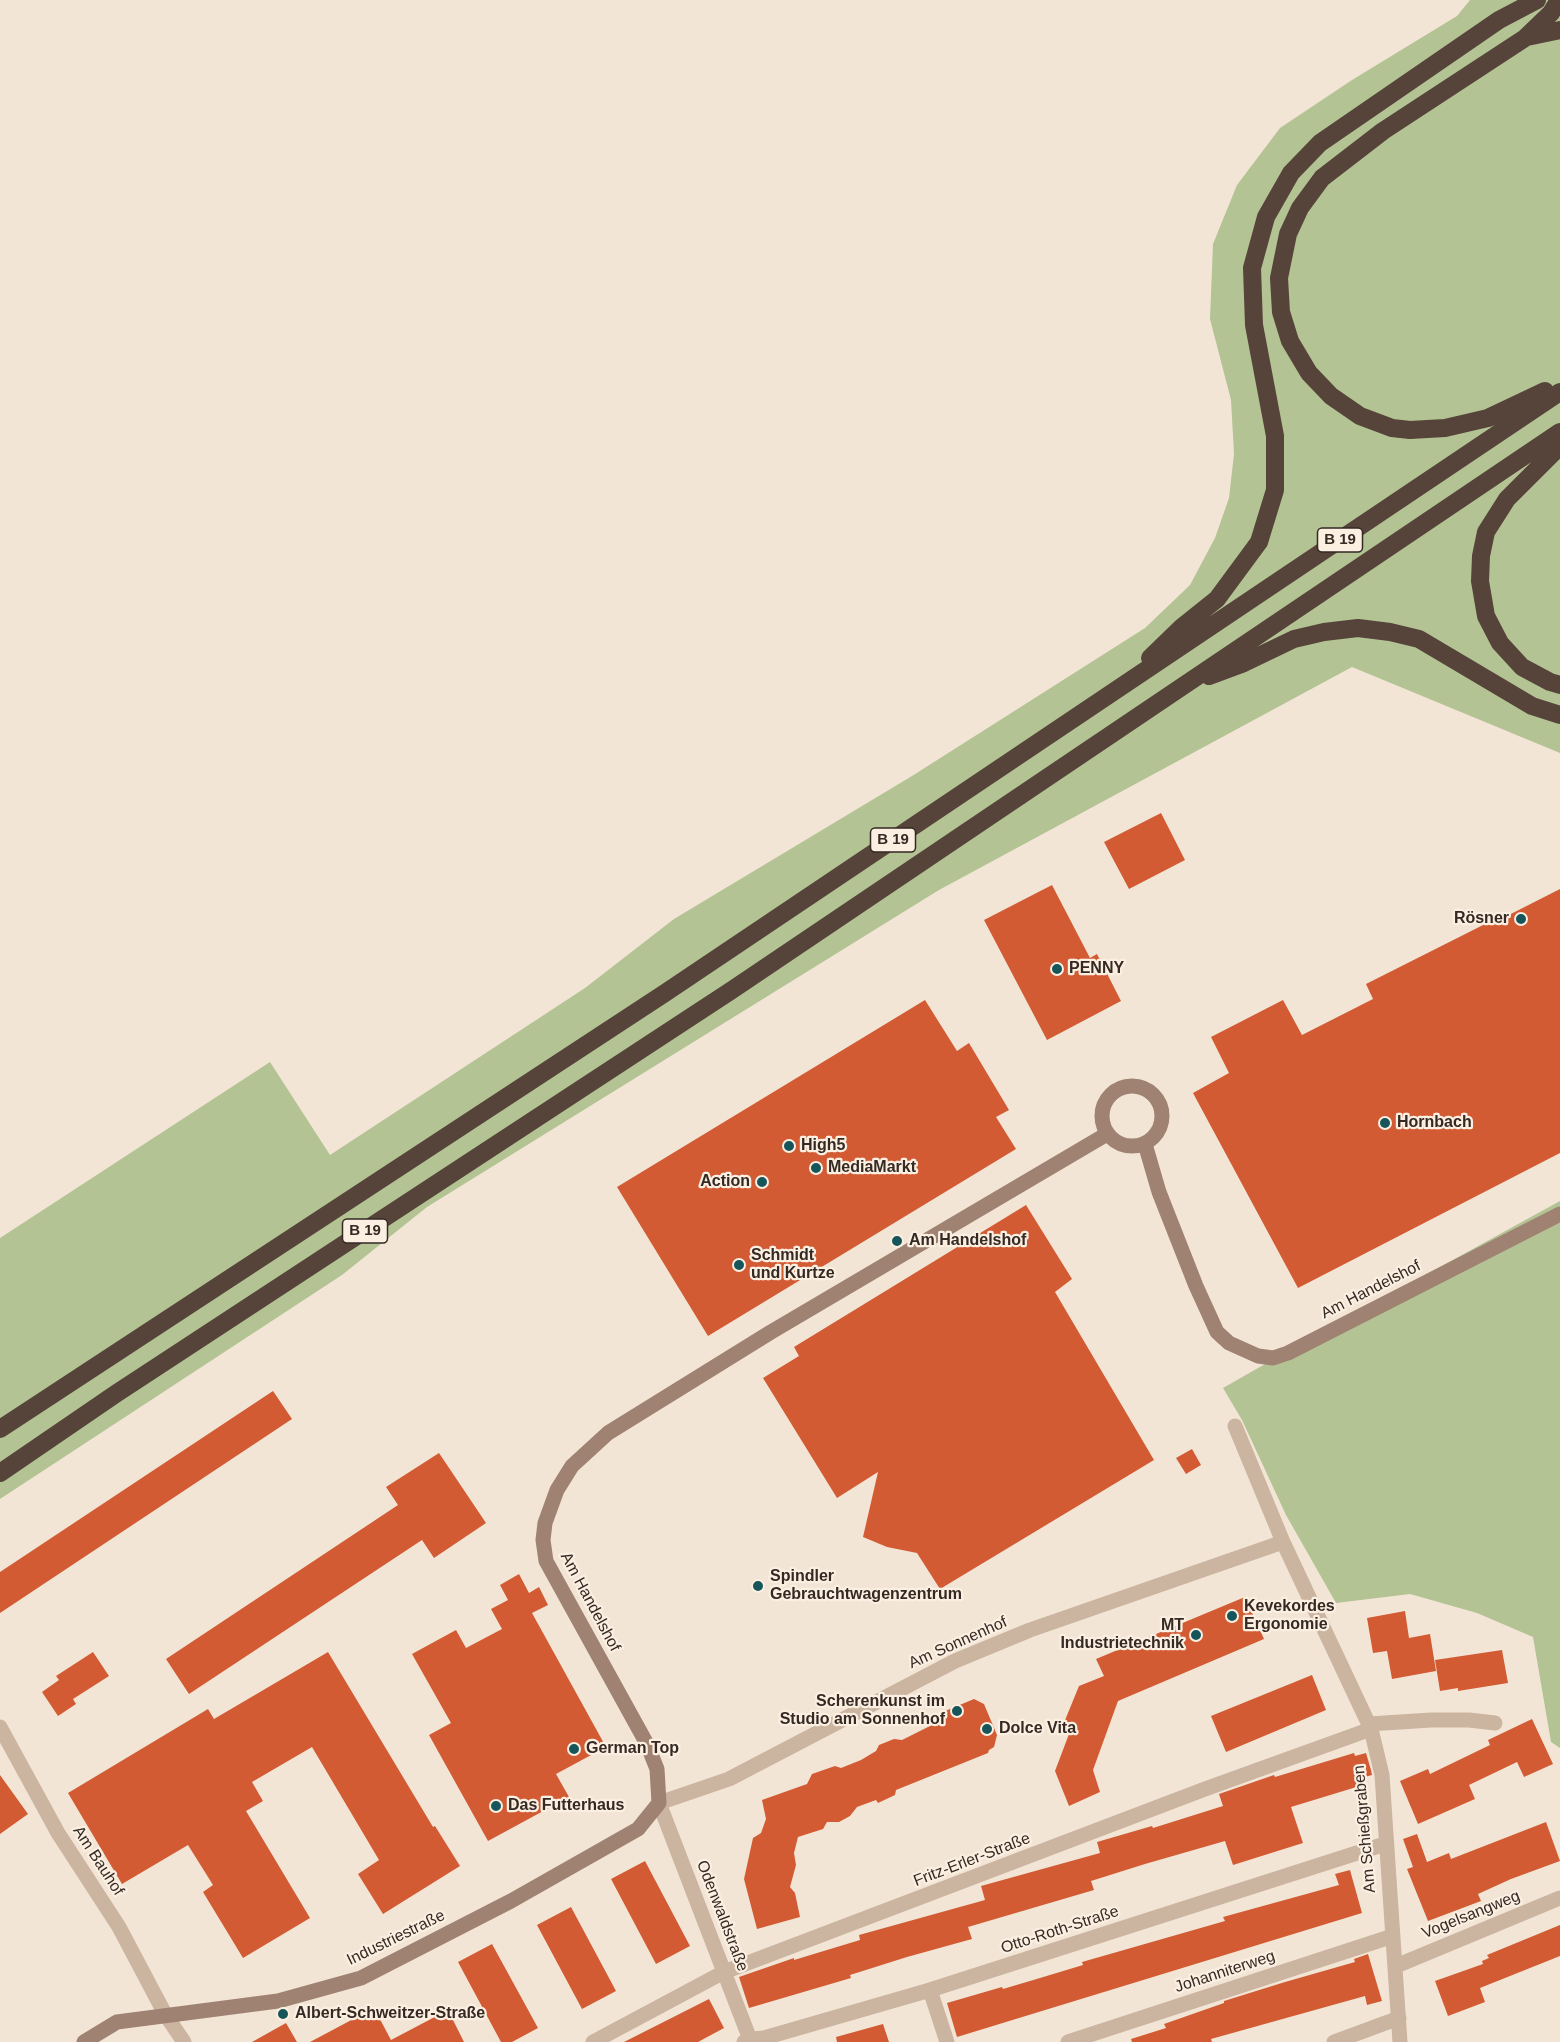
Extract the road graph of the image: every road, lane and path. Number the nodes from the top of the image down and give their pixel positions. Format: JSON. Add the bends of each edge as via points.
{"nodes":[{"id":1,"x":1504,"y":0,"type":"edge"},
{"id":2,"x":1537,"y":0,"type":"edge"},
{"id":3,"x":1559,"y":0,"type":"edge"},
{"id":4,"x":1499,"y":20,"type":"junction"},
{"id":5,"x":1560,"y":30,"type":"edge"},
{"id":6,"x":1525,"y":38,"type":"junction"},
{"id":7,"x":1560,"y":384,"type":"edge"},
{"id":8,"x":1560,"y":392,"type":"edge"},
{"id":9,"x":1560,"y":432,"type":"edge"},
{"id":10,"x":1560,"y":446,"type":"edge"},
{"id":11,"x":1560,"y":685,"type":"edge"},
{"id":12,"x":1120,"y":688,"type":"junction"},
{"id":13,"x":1179,"y":688,"type":"junction"},
{"id":14,"x":1560,"y":715,"type":"edge"},
{"id":15,"x":1107,"y":1134,"type":"junction"},
{"id":16,"x":1145,"y":1144,"type":"junction"},
{"id":17,"x":1560,"y":1214,"type":"edge"},
{"id":18,"x":1235,"y":1426,"type":"dead end"},
{"id":19,"x":0,"y":1429,"type":"edge"},
{"id":20,"x":0,"y":1473,"type":"edge"},
{"id":21,"x":1283,"y":1542,"type":"junction"},
{"id":22,"x":1495,"y":1723,"type":"dead end"},
{"id":23,"x":0,"y":1727,"type":"edge"},
{"id":24,"x":1370,"y":1727,"type":"junction"},
{"id":25,"x":659,"y":1803,"type":"junction"},
{"id":26,"x":1385,"y":1844,"type":"junction"},
{"id":27,"x":1560,"y":1898,"type":"edge"},
{"id":28,"x":1393,"y":1936,"type":"junction"},
{"id":29,"x":1396,"y":1966,"type":"junction"},
{"id":30,"x":724,"y":1972,"type":"junction"},
{"id":31,"x":930,"y":1990,"type":"junction"},
{"id":32,"x":165,"y":2014,"type":"junction"},
{"id":33,"x":1398,"y":2018,"type":"junction"},
{"id":34,"x":748,"y":2041,"type":"edge"},
{"id":35,"x":84,"y":2042,"type":"edge"},
{"id":36,"x":184,"y":2042,"type":"edge"},
{"id":37,"x":593,"y":2042,"type":"edge"},
{"id":38,"x":947,"y":2042,"type":"edge"},
{"id":39,"x":1068,"y":2042,"type":"edge"},
{"id":40,"x":1334,"y":2042,"type":"edge"},
{"id":41,"x":1400,"y":2042,"type":"edge"}],
"edges":[{"from":1,"to":4,"type":"highway"},
{"from":2,"to":4,"type":"highway"},
{"from":3,"to":6,"type":"highway"},
{"from":4,"to":12,"type":"highway","via":[[1320,143],[1292,173],[1266,217],[1252,268],[1254,325],[1275,436],[1275,490],[1259,542],[1217,599],[1182,627]]},
{"from":5,"to":6,"type":"highway"},
{"from":6,"to":7,"type":"highway","via":[[1383,131],[1322,178],[1300,208],[1288,234],[1280,278],[1281,312],[1290,341],[1309,373],[1331,396],[1360,416],[1392,428],[1445,429],[1488,418]]},
{"from":8,"to":12,"type":"highway","number":"B 19"},
{"from":9,"to":13,"type":"highway","number":"B 19"},
{"from":10,"to":11,"type":"highway","via":[[1507,499],[1486,532],[1480,582],[1486,616],[1500,643],[1522,667]]},
{"from":12,"to":19,"type":"highway","number":"B 19","via":[[665,993]]},
{"from":13,"to":14,"type":"highway","via":[[1294,639],[1358,628],[1419,639],[1532,706]]},
{"from":13,"to":20,"type":"highway","number":"B 19","via":[[732,990]]},
{"from":15,"to":16,"type":"street","via":[[1131,1147]]},
{"from":15,"to":16,"type":"street","via":[[1103,1106],[1112,1093],[1125,1087],[1141,1087],[1157,1100],[1162,1121],[1156,1135]]},
{"from":15,"to":25,"type":"street","name":"Am Handelshof","via":[[608,1433],[572,1466],[557,1490],[545,1523],[546,1561],[647,1744],[657,1769]]},
{"from":16,"to":17,"type":"street","name":"Am Handelshof","via":[[1159,1192],[1217,1332],[1228,1343],[1258,1356],[1274,1358],[1288,1353]]},
{"from":18,"to":21,"type":"street","name":"Am Schießgraben"},
{"from":21,"to":24,"type":"street","name":"Am Schießgraben"},
{"from":21,"to":25,"type":"street","name":"Am Sonnenhof","via":[[1030,1630],[955,1661],[729,1779]]},
{"from":22,"to":24,"type":"street","name":"Fritz-Erler-Straße","via":[[1431,1720]]},
{"from":23,"to":32,"type":"street","name":"Am Bauhof","via":[[58,1833],[119,1927]]},
{"from":24,"to":26,"type":"street","name":"Am Schießgraben","via":[[1382,1775]]},
{"from":24,"to":30,"type":"street","name":"Fritz-Erler-Straße"},
{"from":25,"to":30,"type":"street","name":"Odenwaldstraße"},
{"from":25,"to":32,"type":"street","name":"Industriestraße","via":[[638,1829],[511,1901],[361,1978],[278,2001]]},
{"from":26,"to":28,"type":"street","name":"Am Schießgraben"},
{"from":26,"to":31,"type":"street","name":"Otto-Roth-Straße"},
{"from":27,"to":29,"type":"street","name":"Vogelsangweg"},
{"from":28,"to":29,"type":"street","name":"Am Schießgraben"},
{"from":28,"to":39,"type":"street","name":"Johanniterweg"},
{"from":29,"to":33,"type":"street","name":"Am Schießgraben"},
{"from":30,"to":34,"type":"street","name":"Odenwaldstraße"},
{"from":30,"to":37,"type":"street","name":"Fritz-Erler-Straße"},
{"from":31,"to":34,"type":"street","name":"Otto-Roth-Straße"},
{"from":31,"to":38,"type":"street"},
{"from":32,"to":35,"type":"street","name":"Industriestraße","via":[[117,2022]]},
{"from":32,"to":36,"type":"street"},
{"from":33,"to":40,"type":"street"},
{"from":33,"to":41,"type":"street","name":"Am Schießgraben"}]}
